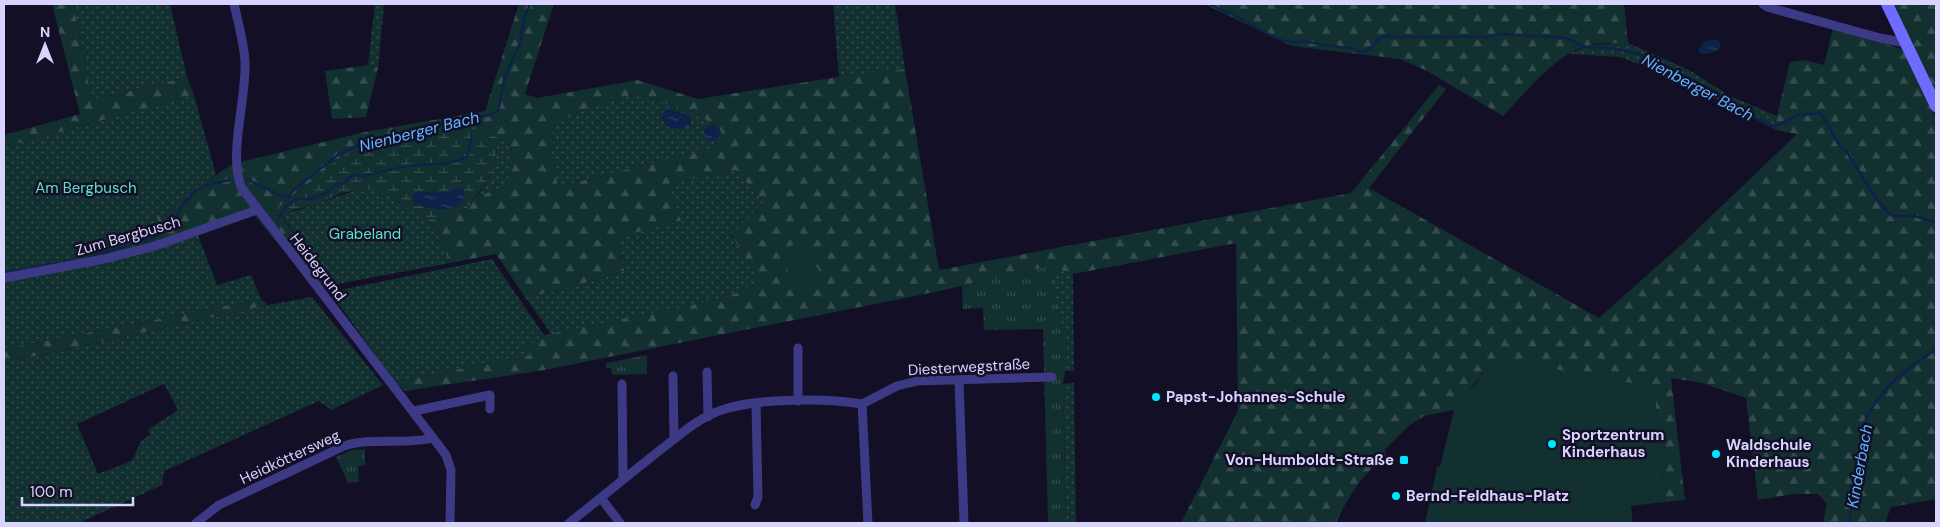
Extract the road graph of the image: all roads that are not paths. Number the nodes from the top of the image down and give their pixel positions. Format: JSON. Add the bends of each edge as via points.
{"nodes":[{"id":1,"x":234,"y":4,"type":"edge"},
{"id":2,"x":1763,"y":4,"type":"edge"},
{"id":3,"x":1887,"y":4,"type":"edge"},
{"id":4,"x":1906,"y":43,"type":"junction"},
{"id":5,"x":1936,"y":106,"type":"edge"},
{"id":6,"x":257,"y":210,"type":"junction"},
{"id":7,"x":4,"y":278,"type":"edge"},
{"id":8,"x":798,"y":348,"type":"dead end"},
{"id":9,"x":707,"y":372,"type":"dead end"},
{"id":10,"x":673,"y":376,"type":"dead end"},
{"id":11,"x":1052,"y":377,"type":"dead end"},
{"id":12,"x":959,"y":380,"type":"junction"},
{"id":13,"x":622,"y":384,"type":"dead end"},
{"id":14,"x":798,"y":401,"type":"junction"},
{"id":15,"x":756,"y":404,"type":"junction"},
{"id":16,"x":862,"y":404,"type":"junction"},
{"id":17,"x":490,"y":409,"type":"dead end"},
{"id":18,"x":414,"y":411,"type":"junction"},
{"id":19,"x":708,"y":417,"type":"junction"},
{"id":20,"x":433,"y":438,"type":"junction"},
{"id":21,"x":674,"y":439,"type":"junction"},
{"id":22,"x":623,"y":478,"type":"junction"},
{"id":23,"x":601,"y":498,"type":"junction"},
{"id":24,"x":755,"y":505,"type":"dead end"},
{"id":25,"x":196,"y":523,"type":"edge"},
{"id":26,"x":450,"y":523,"type":"edge"},
{"id":27,"x":569,"y":523,"type":"edge"},
{"id":28,"x":620,"y":523,"type":"edge"},
{"id":29,"x":868,"y":523,"type":"edge"},
{"id":30,"x":964,"y":523,"type":"edge"}],
"edges":[{"from":1,"to":6,"type":"street","name":"Heidegrund","via":[[246,66],[236,170],[241,187]]},
{"from":2,"to":4,"type":"street"},
{"from":3,"to":4,"type":"main road"},
{"from":4,"to":5,"type":"main road"},
{"from":6,"to":7,"type":"street","name":"Zum Bergbusch","via":[[155,246],[104,260]]},
{"from":6,"to":18,"type":"street","name":"Heidegrund"},
{"from":8,"to":14,"type":"street"},
{"from":9,"to":19,"type":"street"},
{"from":10,"to":21,"type":"street"},
{"from":11,"to":12,"type":"street","name":"Diesterwegstraße"},
{"from":12,"to":16,"type":"street","name":"Diesterwegstraße","via":[[908,382]]},
{"from":12,"to":30,"type":"street"},
{"from":13,"to":22,"type":"street"},
{"from":14,"to":15,"type":"street"},
{"from":14,"to":16,"type":"street"},
{"from":15,"to":19,"type":"street","via":[[721,410]]},
{"from":15,"to":24,"type":"street","via":[[758,497]]},
{"from":16,"to":29,"type":"street"},
{"from":17,"to":18,"type":"street","via":[[490,395]]},
{"from":18,"to":20,"type":"street","name":"Heidegrund"},
{"from":19,"to":21,"type":"street"},
{"from":20,"to":25,"type":"street","name":"Heidköttersweg","via":[[344,446],[219,505]]},
{"from":20,"to":26,"type":"street","name":"Heidegrund","via":[[446,455],[451,470]]},
{"from":21,"to":22,"type":"street"},
{"from":22,"to":23,"type":"street"},
{"from":23,"to":27,"type":"street"},
{"from":23,"to":28,"type":"street"}]}
